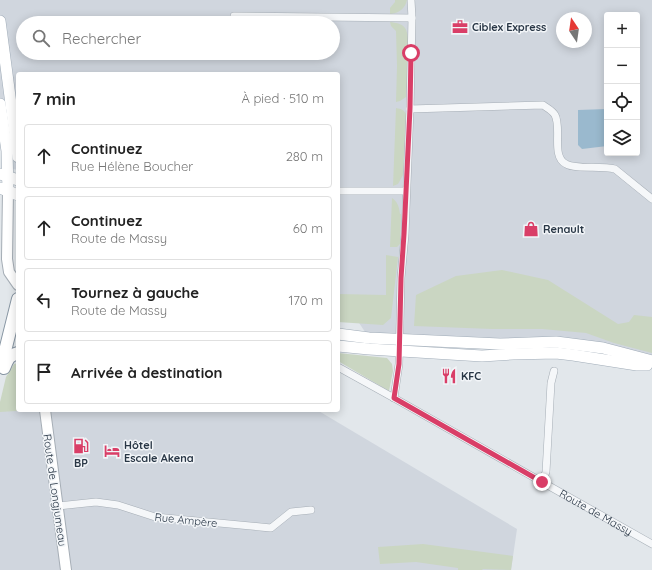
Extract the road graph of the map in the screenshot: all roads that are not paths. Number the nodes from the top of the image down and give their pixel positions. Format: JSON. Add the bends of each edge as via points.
{"nodes":[{"id":1,"x":411,"y":0,"type":"edge"},
{"id":2,"x":340,"y":17,"type":"edge"},
{"id":3,"x":412,"y":18,"type":"junction"},
{"id":4,"x":0,"y":21,"type":"edge"},
{"id":5,"x":0,"y":104,"type":"edge"},
{"id":6,"x":410,"y":108,"type":"junction"},
{"id":7,"x":16,"y":143,"type":"edge"},
{"id":8,"x":9,"y":177,"type":"edge"},
{"id":9,"x":340,"y":191,"type":"edge"},
{"id":10,"x":406,"y":191,"type":"junction"},
{"id":11,"x":9,"y":192,"type":"edge"},
{"id":12,"x":652,"y":199,"type":"edge"},
{"id":13,"x":16,"y":283,"type":"edge"},
{"id":14,"x":16,"y":308,"type":"edge"},
{"id":15,"x":340,"y":334,"type":"edge"},
{"id":16,"x":400,"y":339,"type":"junction"},
{"id":17,"x":340,"y":346,"type":"edge"},
{"id":18,"x":399,"y":351,"type":"junction"},
{"id":19,"x":16,"y":354,"type":"edge"},
{"id":20,"x":2,"y":360,"type":"edge"},
{"id":21,"x":652,"y":362,"type":"edge"},
{"id":22,"x":652,"y":365,"type":"edge"},
{"id":23,"x":340,"y":368,"type":"edge"},
{"id":24,"x":0,"y":371,"type":"edge"},
{"id":25,"x":554,"y":371,"type":"dead end"},
{"id":26,"x":394,"y":398,"type":"junction"},
{"id":27,"x":45,"y":412,"type":"edge"},
{"id":28,"x":542,"y":482,"type":"junction"},
{"id":29,"x":58,"y":506,"type":"junction"},
{"id":30,"x":311,"y":510,"type":"dead end"},
{"id":31,"x":652,"y":544,"type":"edge"},
{"id":32,"x":66,"y":570,"type":"edge"}],
"edges":[{"from":1,"to":3,"type":"street"},
{"from":2,"to":3,"type":"street"},
{"from":3,"to":6,"type":"street"},
{"from":4,"to":7,"type":"main road"},
{"from":5,"to":8,"type":"main road"},
{"from":6,"to":10,"type":"street"},
{"from":6,"to":12,"type":"street","via":[[543,105],[554,114],[558,123],[558,152],[565,164],[573,167],[615,169]]},
{"from":8,"to":11,"type":"main road"},
{"from":9,"to":10,"type":"street"},
{"from":10,"to":16,"type":"street","via":[[399,311]]},
{"from":11,"to":13,"type":"street","via":[[7,259],[9,272]]},
{"from":14,"to":20,"type":"highway"},
{"from":15,"to":16,"type":"main road"},
{"from":16,"to":18,"type":"street"},
{"from":16,"to":21,"type":"main road","via":[[500,344],[556,342],[603,348]]},
{"from":17,"to":18,"type":"main road"},
{"from":18,"to":22,"type":"main road","via":[[482,356],[556,354]]},
{"from":18,"to":26,"type":"street"},
{"from":19,"to":24,"type":"highway","via":[[8,358],[4,369]]},
{"from":23,"to":26,"type":"street","name":"Route de Massy"},
{"from":25,"to":28,"type":"street","via":[[551,383],[546,472]]},
{"from":26,"to":28,"type":"street","name":"Route de Massy"},
{"from":27,"to":29,"type":"street","name":"Route de Longjumeau"},
{"from":28,"to":31,"type":"street","name":"Route de Massy"},
{"from":29,"to":30,"type":"street","name":"Rue Ampère","via":[[96,502],[118,505],[155,517],[271,528],[291,512]]},
{"from":29,"to":32,"type":"street","name":"Route de Longjumeau"}]}
